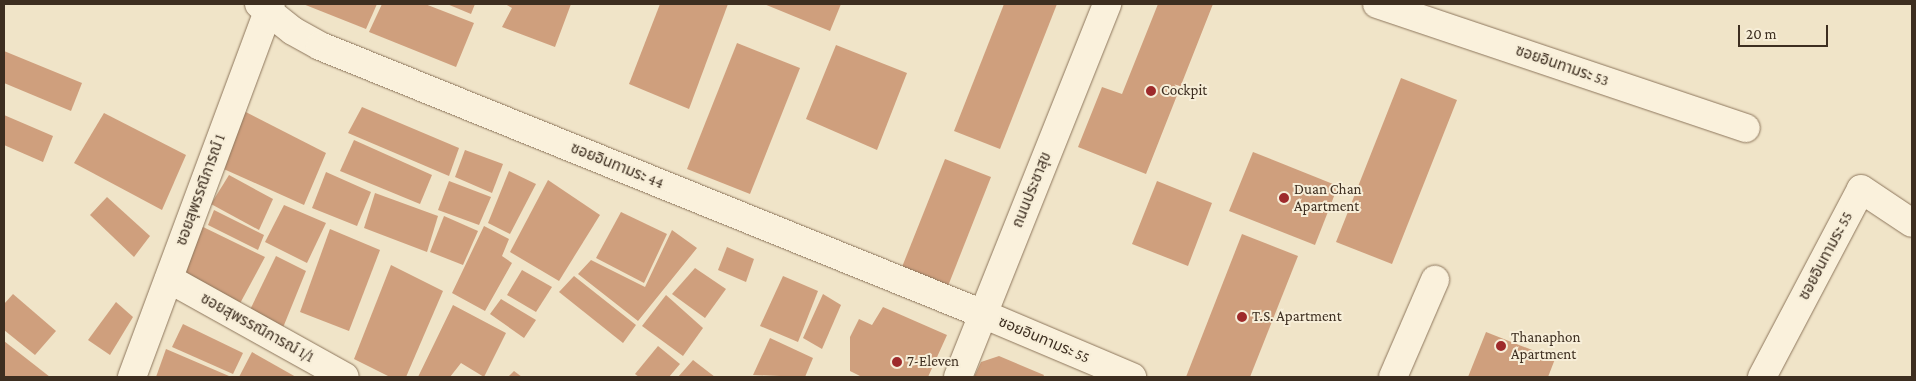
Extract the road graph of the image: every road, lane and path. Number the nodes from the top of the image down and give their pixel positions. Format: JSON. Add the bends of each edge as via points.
{"nodes":[{"id":1,"x":1107,"y":4,"type":"edge"},
{"id":2,"x":1377,"y":4,"type":"edge"},
{"id":3,"x":266,"y":7,"type":"edge"},
{"id":4,"x":1746,"y":128,"type":"dead end"},
{"id":5,"x":1912,"y":223,"type":"edge"},
{"id":6,"x":169,"y":279,"type":"junction"},
{"id":7,"x":1435,"y":280,"type":"dead end"},
{"id":8,"x":983,"y":314,"type":"junction"},
{"id":9,"x":132,"y":377,"type":"edge"},
{"id":10,"x":345,"y":377,"type":"edge"},
{"id":11,"x":958,"y":377,"type":"edge"},
{"id":12,"x":1132,"y":377,"type":"edge"},
{"id":13,"x":1393,"y":377,"type":"edge"},
{"id":14,"x":1762,"y":377,"type":"edge"}],
"edges":[{"from":1,"to":8,"type":"street","name":"ถนนประชาสุข"},
{"from":2,"to":4,"type":"street","name":"ซอยอินทามระ 53"},
{"from":3,"to":6,"type":"street","name":"ซอยสุพรรณิการณ์ 1"},
{"from":3,"to":8,"type":"street","name":"ซอยอินทามระ 44","via":[[293,31],[320,46]]},
{"from":5,"to":14,"type":"street","name":"ซอยอินทามระ 55","via":[[1861,189]]},
{"from":6,"to":9,"type":"street","name":"ซอยสุพรรณิการณ์ 1"},
{"from":6,"to":10,"type":"street","name":"ซอยสุพรรณิการณ์ 1/1"},
{"from":7,"to":13,"type":"street"},
{"from":8,"to":11,"type":"street","name":"ถนนประชาสุข"},
{"from":8,"to":12,"type":"street","name":"ซอยอินทามระ 55"}]}
